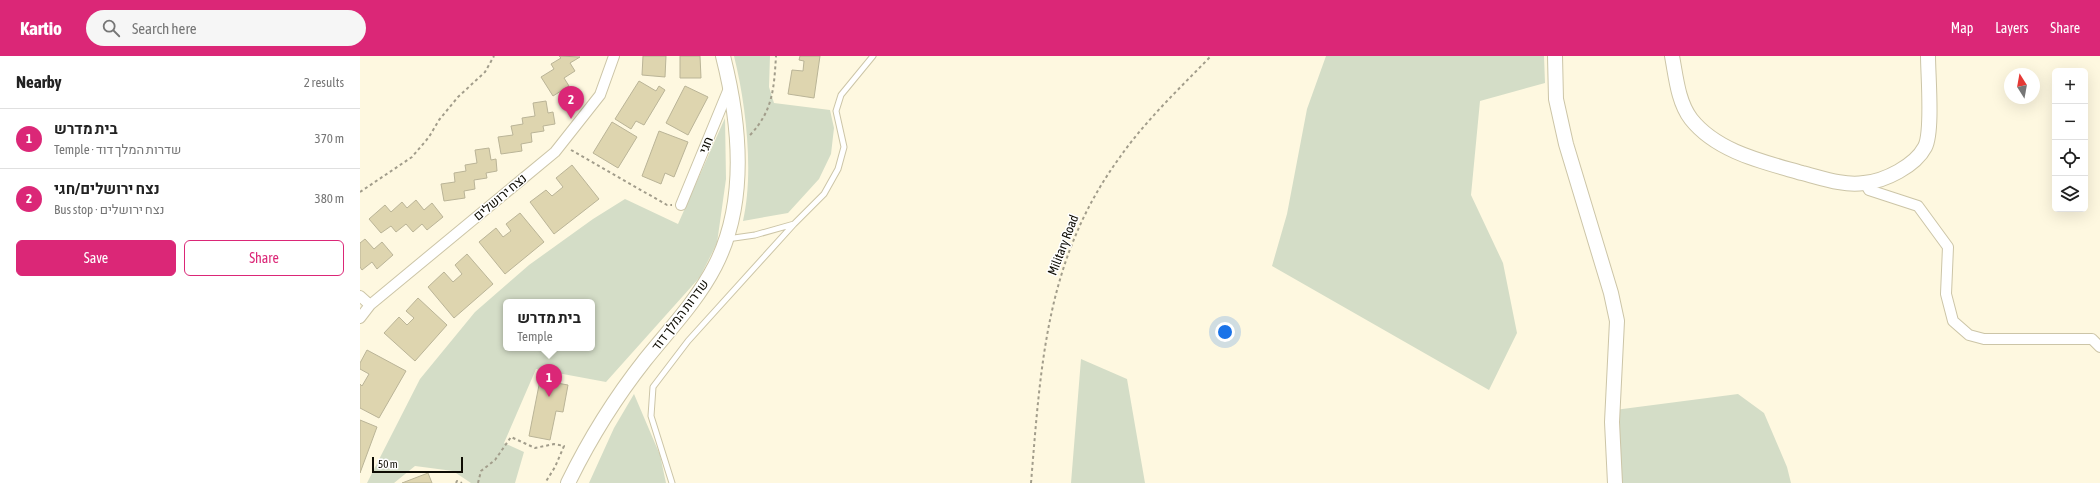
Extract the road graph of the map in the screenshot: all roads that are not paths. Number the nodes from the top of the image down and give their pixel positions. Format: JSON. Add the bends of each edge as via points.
{"nodes":[{"id":1,"x":614,"y":56,"type":"edge"},
{"id":2,"x":723,"y":56,"type":"edge"},
{"id":3,"x":873,"y":56,"type":"edge"},
{"id":4,"x":1555,"y":56,"type":"edge"},
{"id":5,"x":1672,"y":56,"type":"edge"},
{"id":6,"x":1928,"y":56,"type":"edge"},
{"id":7,"x":730,"y":85,"type":"junction"},
{"id":8,"x":1865,"y":184,"type":"junction"},
{"id":9,"x":681,"y":205,"type":"road end"},
{"id":10,"x":794,"y":224,"type":"junction"},
{"id":11,"x":726,"y":239,"type":"junction"},
{"id":12,"x":360,"y":296,"type":"edge"},
{"id":13,"x":370,"y":305,"type":"junction"},
{"id":14,"x":360,"y":318,"type":"edge"},
{"id":15,"x":2100,"y":347,"type":"edge"},
{"id":16,"x":568,"y":483,"type":"edge"},
{"id":17,"x":672,"y":483,"type":"edge"},
{"id":18,"x":1615,"y":483,"type":"edge"}],
"edges":[{"from":1,"to":13,"type":"street","name":"נצח ירושלים","via":[[600,95],[555,152]]},
{"from":2,"to":7,"type":"street","name":"שדרות המלך דוד"},
{"from":3,"to":10,"type":"lane","via":[[841,95],[836,112],[844,147],[838,169],[824,194]]},
{"from":4,"to":18,"type":"street","via":[[1556,99],[1617,321],[1612,422]]},
{"from":5,"to":8,"type":"street","via":[[1683,107],[1691,120],[1707,134],[1730,149],[1760,161],[1847,184]]},
{"from":6,"to":8,"type":"street","via":[[1928,133],[1925,147],[1915,160],[1901,170]]},
{"from":7,"to":9,"type":"street","name":"חגי"},
{"from":7,"to":11,"type":"street","name":"שדרות המלך דוד","via":[[737,149],[735,202]]},
{"from":8,"to":15,"type":"street","via":[[1869,190],[1918,206],[1948,247],[1946,294],[1953,321],[1969,335],[1984,339],[2092,339]]},
{"from":10,"to":11,"type":"lane","via":[[755,235]]},
{"from":10,"to":17,"type":"lane","via":[[688,341],[653,387],[651,416]]},
{"from":11,"to":16,"type":"street","name":"שדרות המלך דוד","via":[[716,266],[699,293],[616,400]]},
{"from":12,"to":13,"type":"street"},
{"from":13,"to":14,"type":"street","name":"נצח ירושלים"}]}
